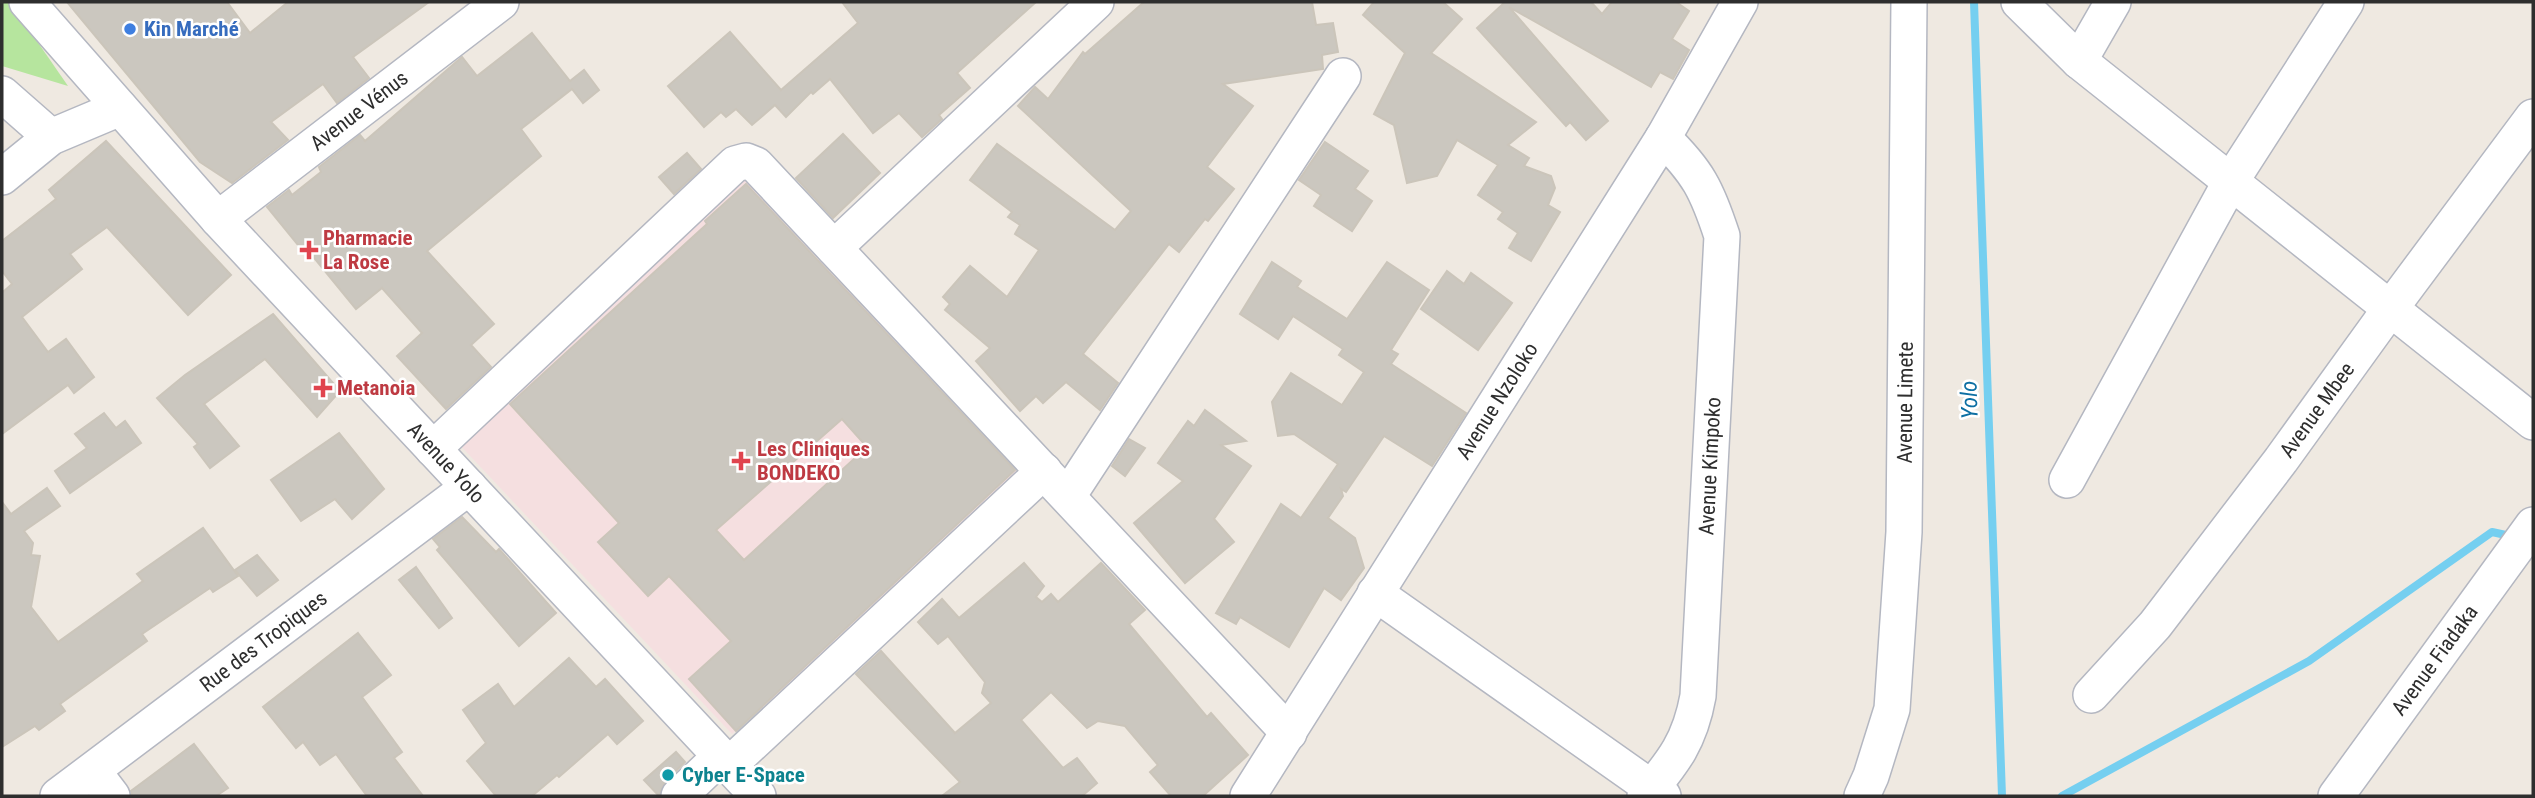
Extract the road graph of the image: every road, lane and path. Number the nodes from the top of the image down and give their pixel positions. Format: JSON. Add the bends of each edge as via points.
{"nodes":[{"id":1,"x":27,"y":2,"type":"edge"},
{"id":2,"x":501,"y":2,"type":"edge"},
{"id":3,"x":1096,"y":2,"type":"edge"},
{"id":4,"x":1909,"y":2,"type":"edge"},
{"id":5,"x":2020,"y":2,"type":"edge"},
{"id":6,"x":2113,"y":2,"type":"edge"},
{"id":7,"x":2346,"y":2,"type":"edge"},
{"id":8,"x":1730,"y":6,"type":"edge"},
{"id":9,"x":2080,"y":61,"type":"junction"},
{"id":10,"x":1343,"y":76,"type":"dead end"},
{"id":11,"x":2,"y":94,"type":"edge"},
{"id":12,"x":120,"y":108,"type":"junction"},
{"id":13,"x":2533,"y":117,"type":"edge"},
{"id":14,"x":51,"y":137,"type":"junction"},
{"id":15,"x":1663,"y":138,"type":"junction"},
{"id":16,"x":2,"y":177,"type":"edge"},
{"id":17,"x":2231,"y":181,"type":"junction"},
{"id":18,"x":218,"y":219,"type":"junction"},
{"id":19,"x":834,"y":248,"type":"junction"},
{"id":20,"x":2390,"y":309,"type":"junction"},
{"id":21,"x":2533,"y":422,"type":"edge"},
{"id":22,"x":433,"y":449,"type":"junction"},
{"id":23,"x":1044,"y":471,"type":"junction"},
{"id":24,"x":2067,"y":480,"type":"dead end"},
{"id":25,"x":469,"y":487,"type":"junction"},
{"id":26,"x":1068,"y":496,"type":"junction"},
{"id":27,"x":2524,"y":537,"type":"edge"},
{"id":28,"x":1375,"y":593,"type":"junction"},
{"id":29,"x":2091,"y":695,"type":"dead end"},
{"id":30,"x":1289,"y":733,"type":"junction"},
{"id":31,"x":725,"y":761,"type":"junction"},
{"id":32,"x":102,"y":783,"type":"edge"},
{"id":33,"x":1653,"y":793,"type":"edge"},
{"id":34,"x":58,"y":796,"type":"edge"},
{"id":35,"x":679,"y":796,"type":"edge"},
{"id":36,"x":758,"y":796,"type":"edge"},
{"id":37,"x":1248,"y":796,"type":"edge"},
{"id":38,"x":1862,"y":796,"type":"edge"},
{"id":39,"x":2336,"y":796,"type":"edge"}],
"edges":[{"from":1,"to":12,"type":"street","name":"Avenue Yolo"},
{"from":2,"to":18,"type":"street","name":"Avenue Vénus"},
{"from":3,"to":19,"type":"street"},
{"from":4,"to":38,"type":"street","name":"Avenue Limete","via":[[1904,532],[1892,709]]},
{"from":5,"to":9,"type":"street"},
{"from":6,"to":9,"type":"street"},
{"from":7,"to":17,"type":"street"},
{"from":8,"to":15,"type":"street","name":"Avenue Nzoloko"},
{"from":9,"to":17,"type":"street"},
{"from":10,"to":26,"type":"street"},
{"from":11,"to":14,"type":"street"},
{"from":12,"to":14,"type":"street"},
{"from":12,"to":18,"type":"street","name":"Avenue Yolo"},
{"from":13,"to":20,"type":"street","name":"Avenue Mbee"},
{"from":14,"to":16,"type":"street"},
{"from":15,"to":28,"type":"street","name":"Avenue Nzoloko"},
{"from":15,"to":33,"type":"street","name":"Avenue Kimpoko","via":[[1687,162],[1709,196],[1722,236],[1699,696],[1681,750]]},
{"from":17,"to":20,"type":"street"},
{"from":17,"to":24,"type":"street"},
{"from":18,"to":22,"type":"street","name":"Avenue Yolo"},
{"from":19,"to":22,"type":"street","via":[[756,165],[746,161],[735,164]]},
{"from":19,"to":23,"type":"street"},
{"from":20,"to":21,"type":"street"},
{"from":20,"to":29,"type":"street","name":"Avenue Mbee","via":[[2155,625]]},
{"from":22,"to":25,"type":"street","name":"Avenue Yolo"},
{"from":23,"to":26,"type":"street"},
{"from":23,"to":31,"type":"street"},
{"from":25,"to":31,"type":"street","name":"Avenue Yolo"},
{"from":25,"to":32,"type":"street","name":"Rue des Tropiques"},
{"from":26,"to":30,"type":"street"},
{"from":27,"to":39,"type":"street","name":"Avenue Fiadaka"},
{"from":28,"to":30,"type":"street","name":"Avenue Nzoloko"},
{"from":28,"to":33,"type":"street"},
{"from":30,"to":37,"type":"street","name":"Avenue Nzoloko"},
{"from":31,"to":35,"type":"street"},
{"from":31,"to":36,"type":"street","name":"Avenue Yolo"},
{"from":32,"to":34,"type":"street","name":"Rue des Tropiques"}]}
